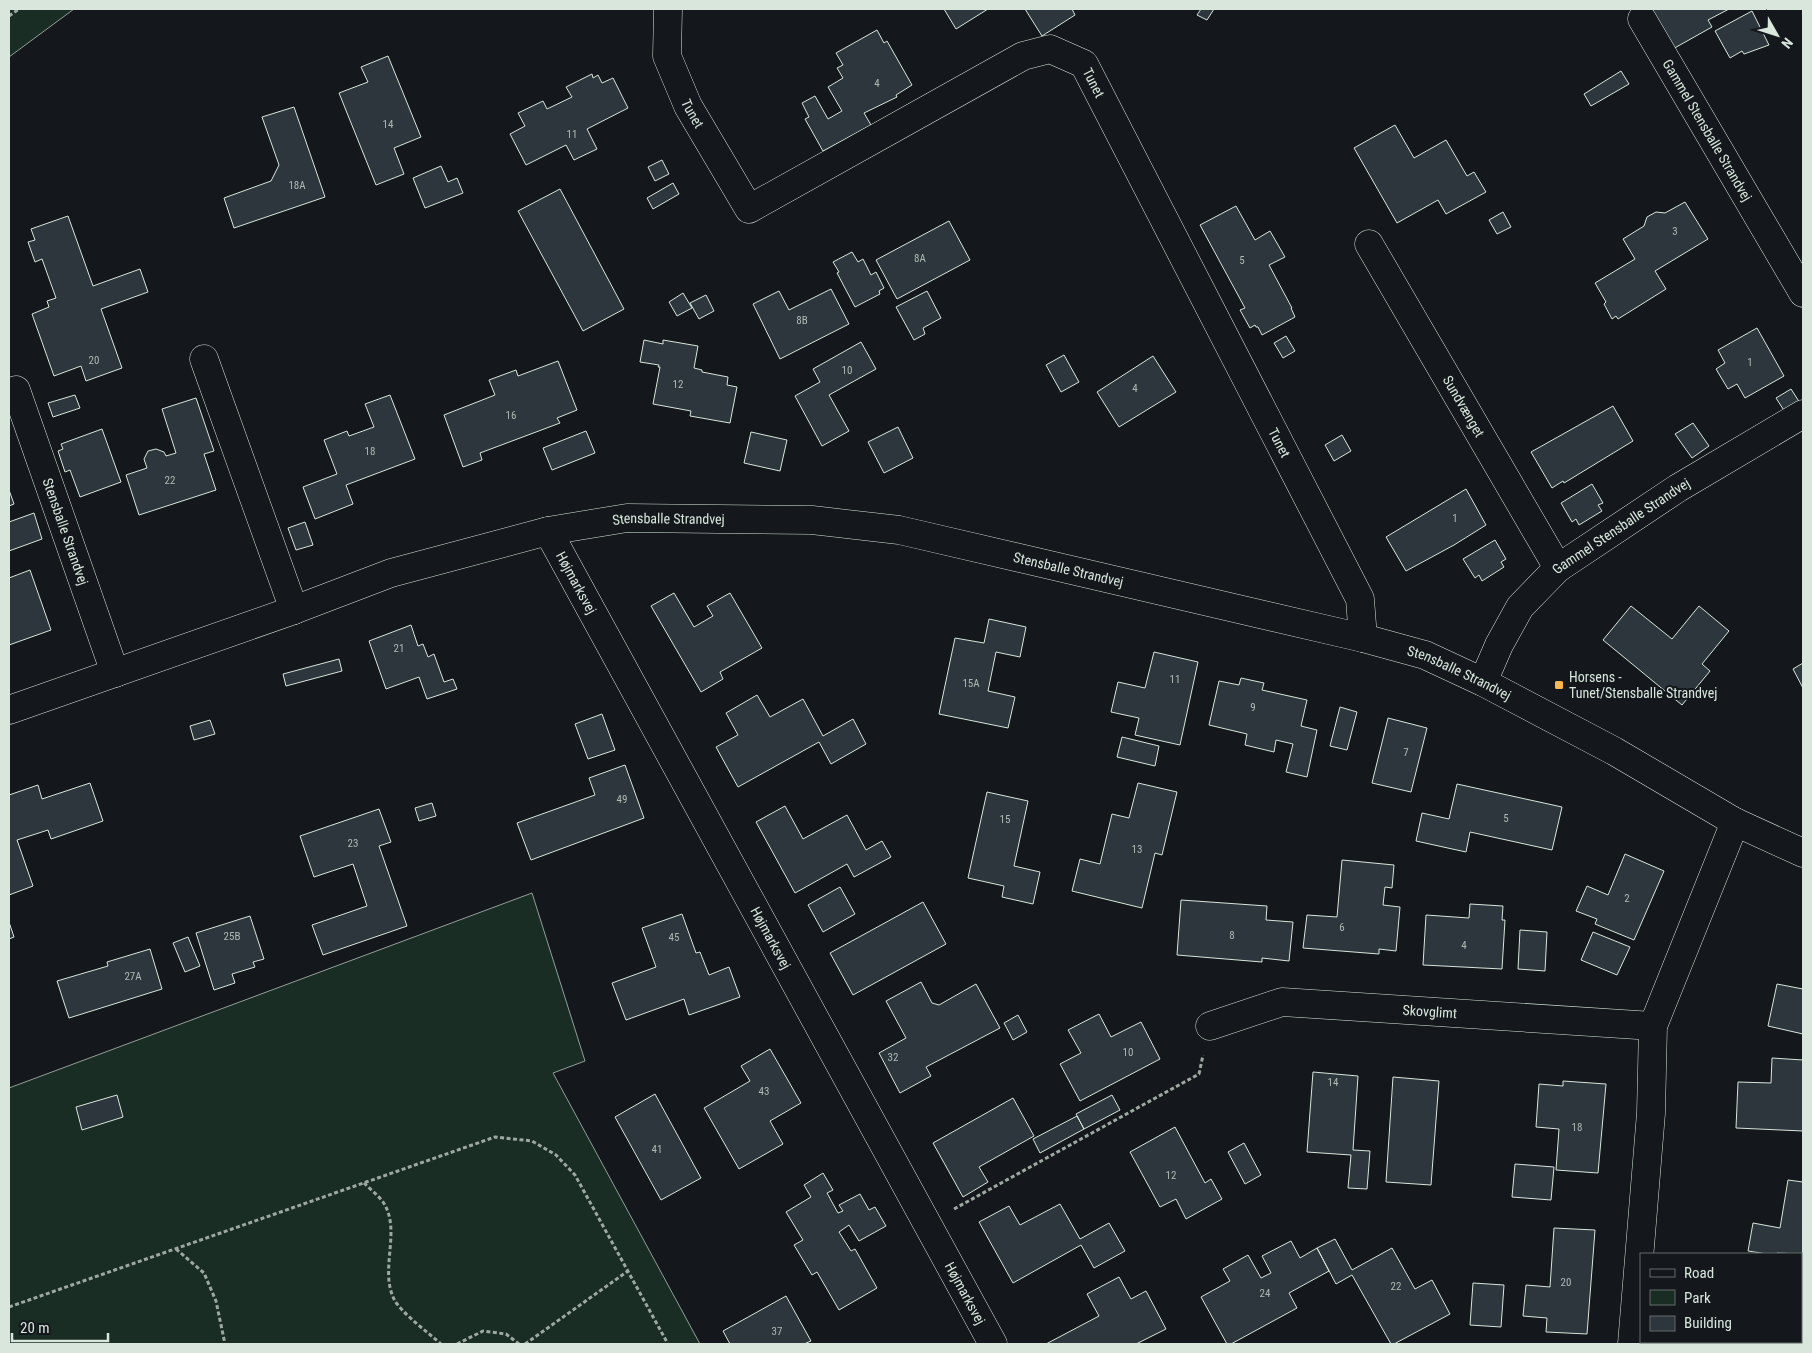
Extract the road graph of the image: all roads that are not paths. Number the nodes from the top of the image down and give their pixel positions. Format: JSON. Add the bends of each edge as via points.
{"nodes":[{"id":1,"x":668,"y":9,"type":"edge"},
{"id":2,"x":1642,"y":19,"type":"dead end"},
{"id":3,"x":1369,"y":244,"type":"dead end"},
{"id":4,"x":1803,"y":293,"type":"edge"},
{"id":5,"x":204,"y":359,"type":"dead end"},
{"id":6,"x":16,"y":390,"type":"dead end"},
{"id":7,"x":1803,"y":414,"type":"edge"},
{"id":8,"x":548,"y":531,"type":"junction"},
{"id":9,"x":1558,"y":568,"type":"junction"},
{"id":10,"x":294,"y":610,"type":"junction"},
{"id":11,"x":1363,"y":638,"type":"junction"},
{"id":12,"x":115,"y":673,"type":"junction"},
{"id":13,"x":1483,"y":682,"type":"junction"},
{"id":14,"x":9,"y":710,"type":"edge"},
{"id":15,"x":1735,"y":822,"type":"junction"},
{"id":16,"x":1803,"y":853,"type":"edge"},
{"id":17,"x":1210,"y":1026,"type":"road end"},
{"id":18,"x":1653,"y":1026,"type":"junction"},
{"id":19,"x":993,"y":1344,"type":"edge"},
{"id":20,"x":1632,"y":1344,"type":"edge"}],
"edges":[{"from":1,"to":11,"type":"street","name":"Tunet","via":[[667,56],[688,106],[749,208],[1023,56],[1050,49],[1084,64],[1360,599]]},
{"from":2,"to":4,"type":"street","name":"Gammel Stensballe Strandvej"},
{"from":3,"to":9,"type":"street","name":"Sundvænget"},
{"from":5,"to":10,"type":"street"},
{"from":6,"to":12,"type":"street","name":"Stensballe Strandvej"},
{"from":7,"to":9,"type":"street","name":"Gammel Stensballe Strandvej","via":[[1678,488]]},
{"from":8,"to":10,"type":"street","name":"Stensballe Strandvej","via":[[391,573]]},
{"from":8,"to":11,"type":"street","name":"Stensballe Strandvej","via":[[627,518],[812,520],[899,530]]},
{"from":8,"to":19,"type":"street","name":"Højmarksvej"},
{"from":9,"to":13,"type":"street","name":"Gammel Stensballe Strandvej","via":[[1520,607]]},
{"from":10,"to":12,"type":"street","name":"Stensballe Strandvej"},
{"from":11,"to":13,"type":"street","name":"Stensballe Strandvej","via":[[1425,655]]},
{"from":12,"to":14,"type":"street","name":"Stensballe Strandvej"},
{"from":13,"to":15,"type":"street","name":"Stensballe Strandvej","via":[[1614,751]]},
{"from":15,"to":16,"type":"street","name":"Stensballe Strandvej"},
{"from":15,"to":18,"type":"street"},
{"from":17,"to":18,"type":"street","name":"Skovglimt","via":[[1282,1002]]},
{"from":18,"to":20,"type":"street","via":[[1651,1113]]}]}
